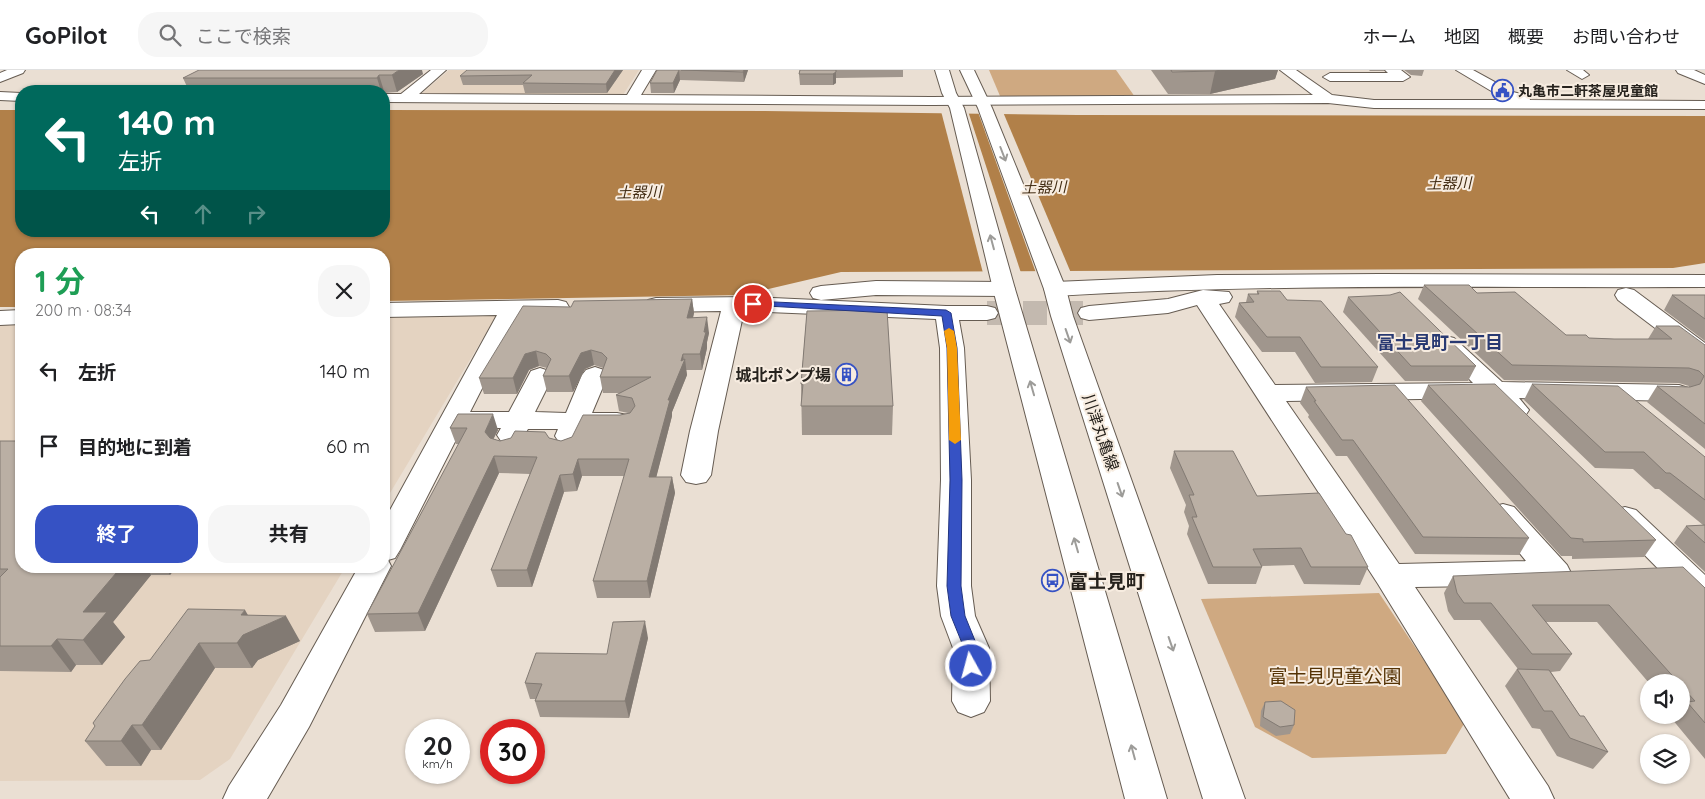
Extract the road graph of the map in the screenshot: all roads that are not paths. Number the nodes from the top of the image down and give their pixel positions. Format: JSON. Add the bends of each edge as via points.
{"nodes":[{"id":1,"x":18,"y":70,"type":"edge"},
{"id":2,"x":439,"y":70,"type":"edge"},
{"id":3,"x":649,"y":70,"type":"edge"},
{"id":4,"x":942,"y":70,"type":"edge"},
{"id":5,"x":968,"y":70,"type":"edge"},
{"id":6,"x":1287,"y":70,"type":"edge"},
{"id":7,"x":1392,"y":70,"type":"edge"},
{"id":8,"x":1463,"y":70,"type":"edge"},
{"id":9,"x":1324,"y":74,"type":"edge"},
{"id":10,"x":1366,"y":74,"type":"edge"},
{"id":11,"x":0,"y":78,"type":"edge"},
{"id":12,"x":0,"y":96,"type":"edge"},
{"id":13,"x":15,"y":96,"type":"edge"},
{"id":14,"x":390,"y":98,"type":"edge"},
{"id":15,"x":405,"y":98,"type":"junction"},
{"id":16,"x":632,"y":98,"type":"junction"},
{"id":17,"x":1328,"y":99,"type":"junction"},
{"id":18,"x":955,"y":104,"type":"junction"},
{"id":19,"x":983,"y":104,"type":"junction"},
{"id":20,"x":1374,"y":104,"type":"junction"},
{"id":21,"x":1568,"y":104,"type":"junction"},
{"id":22,"x":1705,"y":105,"type":"edge"},
{"id":23,"x":1705,"y":281,"type":"edge"},
{"id":24,"x":1055,"y":289,"type":"junction"},
{"id":25,"x":1705,"y":293,"type":"edge"},
{"id":26,"x":1626,"y":295,"type":"junction"},
{"id":27,"x":1203,"y":297,"type":"junction"},
{"id":28,"x":995,"y":301,"type":"junction"},
{"id":29,"x":743,"y":304,"type":"junction"},
{"id":30,"x":638,"y":306,"type":"edge"},
{"id":31,"x":580,"y":307,"type":"edge"},
{"id":32,"x":512,"y":308,"type":"junction"},
{"id":33,"x":390,"y":310,"type":"edge"},
{"id":34,"x":946,"y":313,"type":"junction"},
{"id":35,"x":1089,"y":313,"type":"tunnel mouth"},
{"id":36,"x":15,"y":317,"type":"edge"},
{"id":37,"x":0,"y":318,"type":"edge"},
{"id":38,"x":1426,"y":322,"type":"edge"},
{"id":39,"x":1705,"y":354,"type":"edge"},
{"id":40,"x":1377,"y":369,"type":"edge"},
{"id":41,"x":595,"y":375,"type":"dead end"},
{"id":42,"x":540,"y":376,"type":"dead end"},
{"id":43,"x":1495,"y":390,"type":"junction"},
{"id":44,"x":1396,"y":391,"type":"junction"},
{"id":45,"x":1616,"y":392,"type":"junction"},
{"id":46,"x":1268,"y":393,"type":"junction"},
{"id":47,"x":1679,"y":394,"type":"edge"},
{"id":48,"x":1415,"y":413,"type":"edge"},
{"id":49,"x":1645,"y":416,"type":"edge"},
{"id":50,"x":453,"y":420,"type":"junction"},
{"id":51,"x":518,"y":420,"type":"junction"},
{"id":52,"x":576,"y":421,"type":"junction"},
{"id":53,"x":623,"y":421,"type":"edge"},
{"id":54,"x":1530,"y":424,"type":"edge"},
{"id":55,"x":505,"y":447,"type":"edge"},
{"id":56,"x":564,"y":447,"type":"edge"},
{"id":57,"x":696,"y":475,"type":"dead end"},
{"id":58,"x":1485,"y":493,"type":"edge"},
{"id":59,"x":1608,"y":500,"type":"edge"},
{"id":60,"x":390,"y":539,"type":"edge"},
{"id":61,"x":1679,"y":570,"type":"junction"},
{"id":62,"x":1641,"y":571,"type":"edge"},
{"id":63,"x":371,"y":573,"type":"edge"},
{"id":64,"x":1390,"y":576,"type":"junction"},
{"id":65,"x":1705,"y":595,"type":"edge"},
{"id":66,"x":972,"y":701,"type":"dead end"},
{"id":67,"x":244,"y":799,"type":"edge"},
{"id":68,"x":1146,"y":799,"type":"edge"},
{"id":69,"x":1224,"y":799,"type":"edge"},
{"id":70,"x":1533,"y":799,"type":"edge"}],
"edges":[{"from":1,"to":11,"type":"street"},
{"from":2,"to":15,"type":"street"},
{"from":3,"to":16,"type":"street"},
{"from":4,"to":18,"type":"street"},
{"from":5,"to":19,"type":"street","name":"川津丸亀線"},
{"from":6,"to":17,"type":"street"},
{"from":7,"to":10,"type":"street","via":[[1403,77]]},
{"from":8,"to":21,"type":"street","via":[[1508,95]]},
{"from":9,"to":10,"type":"street"},
{"from":9,"to":20,"type":"street"},
{"from":12,"to":13,"type":"street"},
{"from":14,"to":15,"type":"street"},
{"from":15,"to":16,"type":"street"},
{"from":16,"to":18,"type":"street"},
{"from":17,"to":19,"type":"street"},
{"from":17,"to":20,"type":"street"},
{"from":18,"to":19,"type":"street"},
{"from":28,"to":18,"type":"street","one_way":true},
{"from":19,"to":24,"type":"street","name":"川津丸亀線","one_way":true},
{"from":20,"to":21,"type":"street"},
{"from":21,"to":22,"type":"street"},
{"from":23,"to":24,"type":"street","via":[[1267,281]]},
{"from":24,"to":69,"type":"street","name":"川津丸亀線","one_way":true},
{"from":25,"to":26,"type":"street"},
{"from":26,"to":27,"type":"street","via":[[1316,300]]},
{"from":26,"to":39,"type":"street"},
{"from":27,"to":35,"type":"street","via":[[1168,306]]},
{"from":27,"to":46,"type":"street"},
{"from":28,"to":29,"type":"street","via":[[876,288]]},
{"from":28,"to":34,"type":"street"},
{"from":68,"to":28,"type":"street","one_way":true},
{"from":29,"to":30,"type":"street"},
{"from":29,"to":34,"type":"street"},
{"from":29,"to":57,"type":"street","via":[[704,431]]},
{"from":31,"to":32,"type":"street"},
{"from":32,"to":33,"type":"street"},
{"from":32,"to":50,"type":"street"},
{"from":34,"to":66,"type":"street","via":[[952,348],[956,480],[954,586],[958,616],[971,648]]},
{"from":36,"to":37,"type":"street"},
{"from":38,"to":43,"type":"street"},
{"from":40,"to":44,"type":"street"},
{"from":41,"to":52,"type":"street"},
{"from":42,"to":51,"type":"street"},
{"from":43,"to":44,"type":"street"},
{"from":43,"to":45,"type":"street"},
{"from":43,"to":54,"type":"street"},
{"from":44,"to":46,"type":"street"},
{"from":44,"to":48,"type":"street"},
{"from":45,"to":47,"type":"street"},
{"from":45,"to":49,"type":"street"},
{"from":46,"to":64,"type":"street"},
{"from":50,"to":51,"type":"street"},
{"from":50,"to":60,"type":"street"},
{"from":51,"to":52,"type":"street"},
{"from":51,"to":55,"type":"street"},
{"from":52,"to":53,"type":"street"},
{"from":52,"to":56,"type":"street"},
{"from":58,"to":64,"type":"street","via":[[1569,572]]},
{"from":59,"to":61,"type":"street"},
{"from":61,"to":62,"type":"street"},
{"from":61,"to":65,"type":"street"},
{"from":63,"to":67,"type":"street","via":[[295,716]]},
{"from":64,"to":70,"type":"street"}]}
